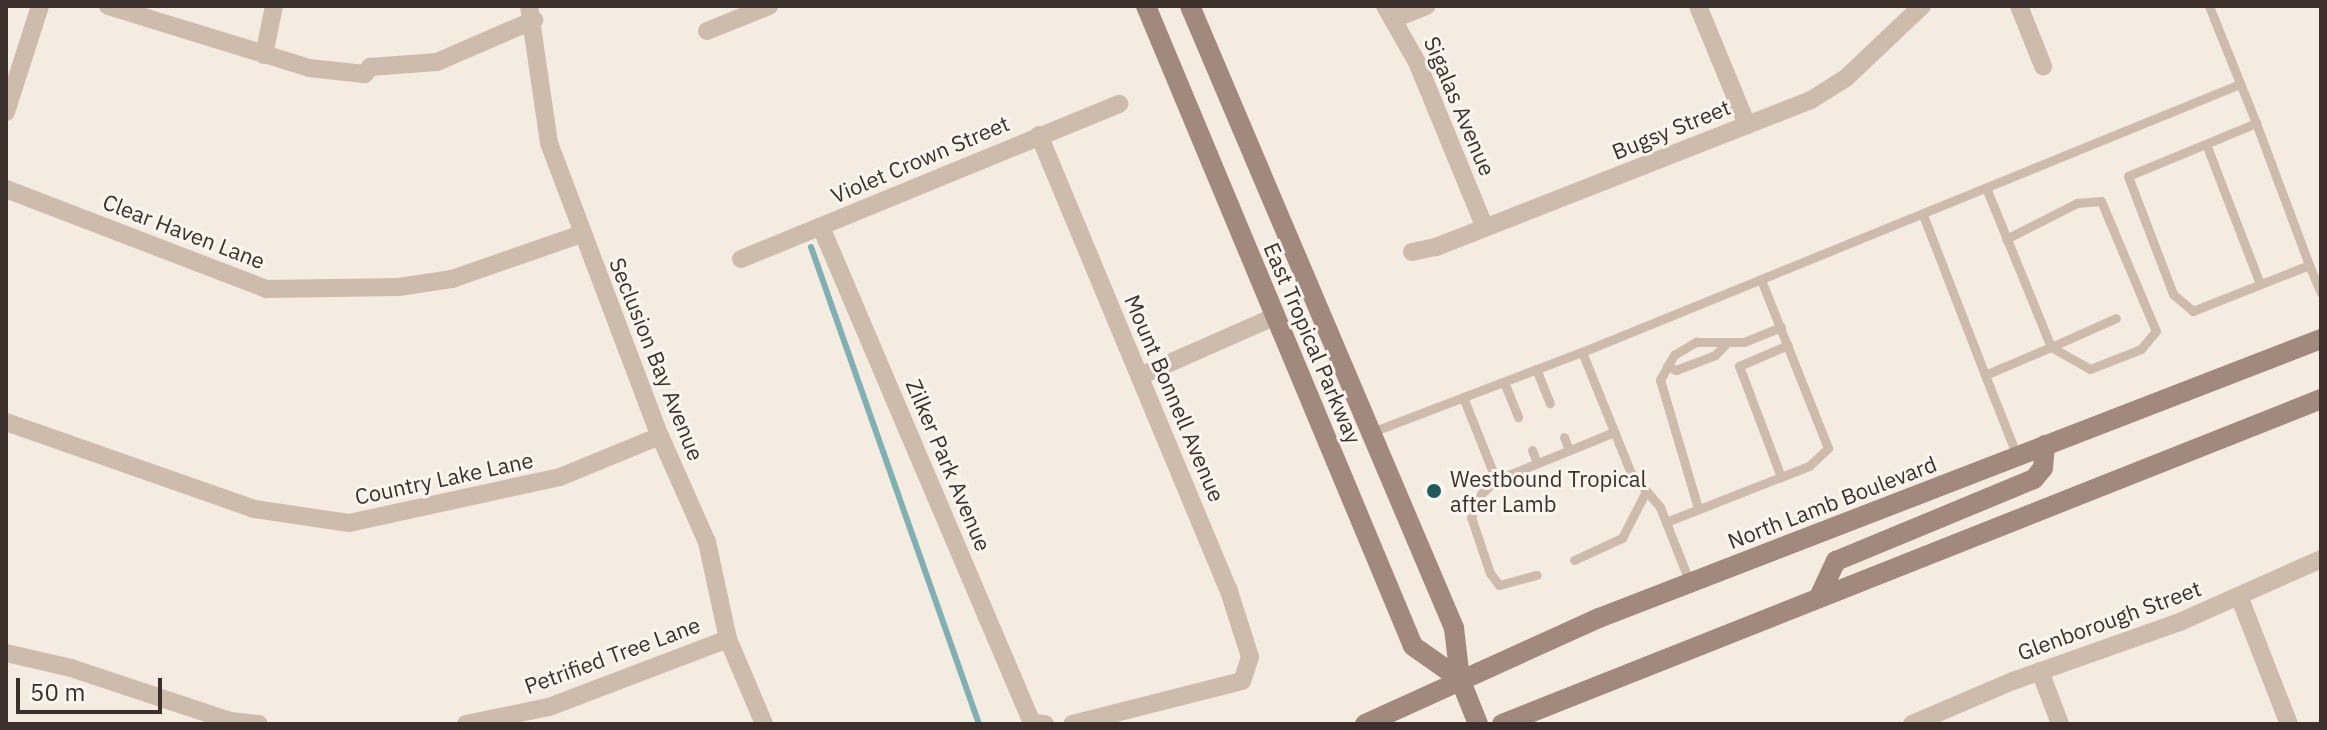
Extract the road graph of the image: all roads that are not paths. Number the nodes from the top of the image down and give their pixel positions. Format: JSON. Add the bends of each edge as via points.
{"nodes":[{"id":1,"x":40,"y":6,"type":"edge"},
{"id":2,"x":108,"y":6,"type":"edge"},
{"id":3,"x":274,"y":6,"type":"edge"},
{"id":4,"x":1146,"y":6,"type":"edge"},
{"id":5,"x":1190,"y":6,"type":"edge"},
{"id":6,"x":1427,"y":6,"type":"edge"},
{"id":7,"x":1698,"y":6,"type":"edge"},
{"id":8,"x":1922,"y":6,"type":"edge"},
{"id":9,"x":2019,"y":6,"type":"edge"},
{"id":10,"x":2209,"y":6,"type":"edge"},
{"id":11,"x":763,"y":7,"type":"edge"},
{"id":12,"x":1389,"y":12,"type":"edge"},
{"id":13,"x":531,"y":13,"type":"edge"},
{"id":14,"x":707,"y":31,"type":"dead end"},
{"id":15,"x":264,"y":55,"type":"junction"},
{"id":16,"x":2043,"y":66,"type":"dead end"},
{"id":17,"x":2240,"y":84,"type":"junction"},
{"id":18,"x":1119,"y":104,"type":"dead end"},
{"id":19,"x":6,"y":112,"type":"edge"},
{"id":20,"x":2256,"y":123,"type":"junction"},
{"id":21,"x":1747,"y":125,"type":"junction"},
{"id":22,"x":1039,"y":135,"type":"junction"},
{"id":23,"x":2206,"y":144,"type":"junction"},
{"id":24,"x":1986,"y":188,"type":"junction"},
{"id":25,"x":6,"y":189,"type":"edge"},
{"id":26,"x":1923,"y":215,"type":"junction"},
{"id":27,"x":821,"y":227,"type":"junction"},
{"id":28,"x":1485,"y":228,"type":"junction"},
{"id":29,"x":581,"y":234,"type":"junction"},
{"id":30,"x":2006,"y":239,"type":"junction"},
{"id":31,"x":1412,"y":252,"type":"dead end"},
{"id":32,"x":741,"y":259,"type":"dead end"},
{"id":33,"x":2309,"y":265,"type":"junction"},
{"id":34,"x":1761,"y":280,"type":"junction"},
{"id":35,"x":2260,"y":284,"type":"junction"},
{"id":36,"x":2321,"y":293,"type":"edge"},
{"id":37,"x":1276,"y":316,"type":"junction"},
{"id":38,"x":2116,"y":318,"type":"dead end"},
{"id":39,"x":1781,"y":327,"type":"junction"},
{"id":40,"x":2321,"y":339,"type":"edge"},
{"id":41,"x":1725,"y":345,"type":"junction"},
{"id":42,"x":1788,"y":345,"type":"junction"},
{"id":43,"x":2051,"y":347,"type":"junction"},
{"id":44,"x":1582,"y":352,"type":"junction"},
{"id":45,"x":1667,"y":366,"type":"junction"},
{"id":46,"x":1536,"y":369,"type":"junction"},
{"id":47,"x":1985,"y":375,"type":"junction"},
{"id":48,"x":1140,"y":376,"type":"junction"},
{"id":49,"x":1504,"y":382,"type":"junction"},
{"id":50,"x":1463,"y":397,"type":"junction"},
{"id":51,"x":2321,"y":399,"type":"edge"},
{"id":52,"x":1550,"y":403,"type":"dead end"},
{"id":53,"x":1518,"y":417,"type":"dead end"},
{"id":54,"x":6,"y":422,"type":"edge"},
{"id":55,"x":1372,"y":432,"type":"junction"},
{"id":56,"x":1614,"y":432,"type":"junction"},
{"id":57,"x":660,"y":436,"type":"junction"},
{"id":58,"x":1564,"y":437,"type":"dead end"},
{"id":59,"x":2045,"y":445,"type":"junction"},
{"id":60,"x":1532,"y":450,"type":"dead end"},
{"id":61,"x":1569,"y":450,"type":"junction"},
{"id":62,"x":2017,"y":456,"type":"junction"},
{"id":63,"x":1537,"y":463,"type":"junction"},
{"id":64,"x":1781,"y":477,"type":"junction"},
{"id":65,"x":1496,"y":480,"type":"junction"},
{"id":66,"x":1646,"y":491,"type":"junction"},
{"id":67,"x":1698,"y":508,"type":"junction"},
{"id":68,"x":1666,"y":522,"type":"junction"},
{"id":69,"x":2321,"y":559,"type":"edge"},
{"id":70,"x":1574,"y":560,"type":"dead end"},
{"id":71,"x":1537,"y":575,"type":"dead end"},
{"id":72,"x":1690,"y":583,"type":"junction"},
{"id":73,"x":1820,"y":595,"type":"junction"},
{"id":74,"x":2239,"y":596,"type":"junction"},
{"id":75,"x":728,"y":639,"type":"junction"},
{"id":76,"x":6,"y":653,"type":"edge"},
{"id":77,"x":2040,"y":671,"type":"junction"},
{"id":78,"x":1460,"y":679,"type":"junction"},
{"id":79,"x":1032,"y":723,"type":"edge"},
{"id":80,"x":259,"y":724,"type":"edge"},
{"id":81,"x":466,"y":724,"type":"edge"},
{"id":82,"x":764,"y":724,"type":"edge"},
{"id":83,"x":1045,"y":724,"type":"edge"},
{"id":84,"x":1072,"y":724,"type":"edge"},
{"id":85,"x":1365,"y":724,"type":"edge"},
{"id":86,"x":1478,"y":724,"type":"edge"},
{"id":87,"x":1502,"y":724,"type":"edge"},
{"id":88,"x":1912,"y":724,"type":"edge"},
{"id":89,"x":2060,"y":724,"type":"edge"},
{"id":90,"x":2289,"y":724,"type":"edge"}],
"edges":[{"from":1,"to":19,"type":"street"},
{"from":2,"to":15,"type":"street"},
{"from":3,"to":15,"type":"street"},
{"from":4,"to":37,"type":"main road","name":"East Tropical Parkway"},
{"from":5,"to":55,"type":"main road","name":"East Tropical Parkway"},
{"from":6,"to":12,"type":"street"},
{"from":7,"to":21,"type":"street"},
{"from":8,"to":21,"type":"street","name":"Bugsy Street","via":[[1832,88]]},
{"from":9,"to":16,"type":"street"},
{"from":10,"to":17,"type":"lane"},
{"from":11,"to":14,"type":"street"},
{"from":12,"to":28,"type":"street","name":"Sigalas Avenue","via":[[1417,62]]},
{"from":13,"to":15,"type":"street","via":[[437,62],[370,67],[365,74]]},
{"from":13,"to":29,"type":"street","name":"Seclusion Bay Avenue","via":[[549,143]]},
{"from":17,"to":20,"type":"lane"},
{"from":17,"to":24,"type":"lane"},
{"from":18,"to":22,"type":"street","name":"Violet Crown Street"},
{"from":20,"to":23,"type":"lane"},
{"from":20,"to":33,"type":"lane"},
{"from":21,"to":28,"type":"street","name":"Bugsy Street"},
{"from":22,"to":27,"type":"street","name":"Violet Crown Street"},
{"from":22,"to":48,"type":"street","name":"Mount Bonnell Avenue"},
{"from":23,"to":35,"type":"lane"},
{"from":23,"to":35,"type":"lane","via":[[2128,176],[2173,294],[2193,311]]},
{"from":24,"to":26,"type":"lane"},
{"from":24,"to":30,"type":"lane"},
{"from":25,"to":29,"type":"street","name":"Clear Haven Lane","via":[[267,289],[399,287],[452,279]]},
{"from":26,"to":34,"type":"lane"},
{"from":26,"to":47,"type":"lane"},
{"from":27,"to":32,"type":"street","name":"Violet Crown Street"},
{"from":27,"to":79,"type":"street","name":"Zilker Park Avenue"},
{"from":28,"to":31,"type":"street","name":"Bugsy Street"},
{"from":29,"to":57,"type":"street","name":"Seclusion Bay Avenue"},
{"from":30,"to":43,"type":"lane"},
{"from":30,"to":43,"type":"lane","via":[[2077,203],[2101,201],[2156,331],[2141,349],[2090,369]]},
{"from":33,"to":35,"type":"lane"},
{"from":33,"to":36,"type":"lane"},
{"from":34,"to":39,"type":"lane"},
{"from":34,"to":44,"type":"lane"},
{"from":37,"to":48,"type":"street"},
{"from":37,"to":78,"type":"main road","name":"East Tropical Parkway","via":[[1413,646]]},
{"from":38,"to":43,"type":"lane"},
{"from":39,"to":41,"type":"lane"},
{"from":39,"to":42,"type":"lane"},
{"from":40,"to":59,"type":"main road","name":"North Lamb Boulevard"},
{"from":41,"to":45,"type":"lane","via":[[1715,355],[1676,370]]},
{"from":41,"to":45,"type":"lane","via":[[1696,342]]},
{"from":42,"to":64,"type":"lane","via":[[1828,448],[1809,466]]},
{"from":42,"to":64,"type":"lane","via":[[1739,366]]},
{"from":43,"to":47,"type":"lane"},
{"from":44,"to":46,"type":"lane"},
{"from":44,"to":56,"type":"lane"},
{"from":45,"to":67,"type":"lane","via":[[1660,380],[1663,399]]},
{"from":46,"to":49,"type":"lane"},
{"from":46,"to":52,"type":"lane"},
{"from":47,"to":62,"type":"lane"},
{"from":48,"to":84,"type":"street","name":"Mount Bonnell Avenue","via":[[1250,657],[1242,681]]},
{"from":49,"to":50,"type":"lane"},
{"from":49,"to":53,"type":"lane"},
{"from":50,"to":55,"type":"lane"},
{"from":50,"to":65,"type":"lane"},
{"from":51,"to":73,"type":"main road"},
{"from":54,"to":57,"type":"street","name":"Country Lake Lane","via":[[254,509],[349,523],[560,477]]},
{"from":55,"to":78,"type":"main road","name":"East Tropical Parkway","via":[[1454,628]]},
{"from":56,"to":61,"type":"lane"},
{"from":56,"to":66,"type":"lane","via":[[1631,473]]},
{"from":57,"to":75,"type":"street","name":"Seclusion Bay Avenue","via":[[707,542]]},
{"from":58,"to":61,"type":"lane"},
{"from":59,"to":62,"type":"main road","name":"North Lamb Boulevard"},
{"from":59,"to":73,"type":"main road","via":[[2043,468],[2034,479],[1836,561]]},
{"from":60,"to":63,"type":"lane"},
{"from":61,"to":63,"type":"lane"},
{"from":62,"to":72,"type":"main road","name":"North Lamb Boulevard"},
{"from":63,"to":65,"type":"lane"},
{"from":64,"to":67,"type":"lane"},
{"from":65,"to":71,"type":"lane","via":[[1481,494],[1471,517],[1490,573],[1499,585]]},
{"from":66,"to":68,"type":"lane"},
{"from":66,"to":70,"type":"lane","via":[[1622,538]]},
{"from":67,"to":68,"type":"lane"},
{"from":68,"to":72,"type":"lane"},
{"from":69,"to":74,"type":"street","name":"Glenborough Street"},
{"from":72,"to":78,"type":"main road","name":"North Lamb Boulevard"},
{"from":73,"to":87,"type":"main road"},
{"from":74,"to":77,"type":"street","name":"Glenborough Street"},
{"from":74,"to":90,"type":"street"},
{"from":75,"to":81,"type":"street","name":"Petrified Tree Lane","via":[[549,707]]},
{"from":75,"to":82,"type":"street","name":"Seclusion Bay Avenue"},
{"from":76,"to":80,"type":"street","via":[[71,668],[230,721]]},
{"from":77,"to":88,"type":"street","name":"Glenborough Street"},
{"from":77,"to":89,"type":"street"},
{"from":78,"to":85,"type":"main road","name":"North Lamb Boulevard"},
{"from":78,"to":86,"type":"main road","name":"East Tropical Parkway"},
{"from":79,"to":83,"type":"street"}]}
